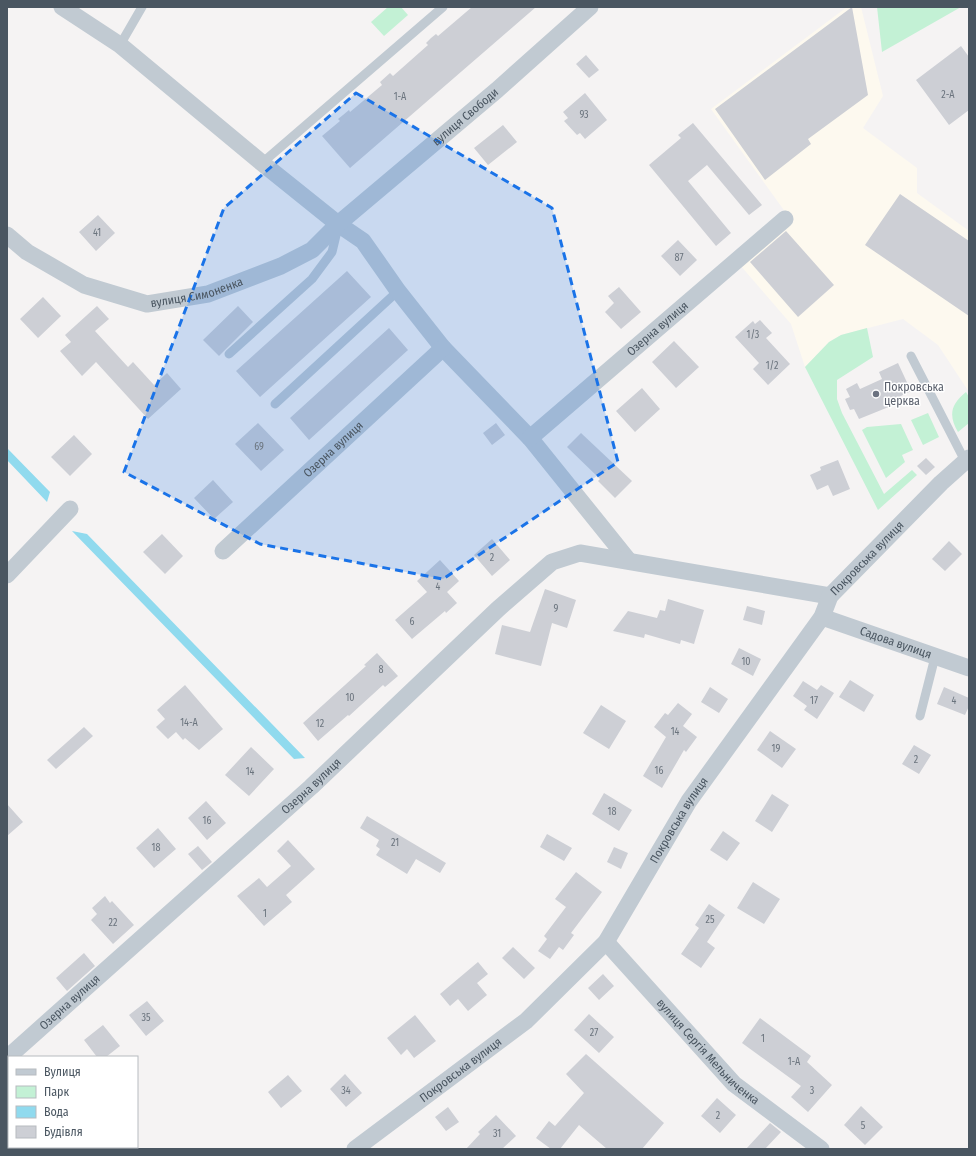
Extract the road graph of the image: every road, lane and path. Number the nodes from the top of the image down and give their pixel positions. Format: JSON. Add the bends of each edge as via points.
{"nodes":[{"id":1,"x":62,"y":7,"type":"edge"},
{"id":2,"x":142,"y":7,"type":"edge"},
{"id":3,"x":443,"y":7,"type":"edge"},
{"id":4,"x":590,"y":7,"type":"edge"},
{"id":5,"x":120,"y":45,"type":"junction"},
{"id":6,"x":262,"y":163,"type":"junction"},
{"id":7,"x":785,"y":219,"type":"dead end"},
{"id":8,"x":338,"y":224,"type":"junction"},
{"id":9,"x":7,"y":235,"type":"edge"},
{"id":10,"x":398,"y":291,"type":"junction"},
{"id":11,"x":443,"y":348,"type":"junction"},
{"id":12,"x":229,"y":354,"type":"dead end"},
{"id":13,"x":911,"y":356,"type":"dead end"},
{"id":14,"x":275,"y":404,"type":"dead end"},
{"id":15,"x":530,"y":438,"type":"junction"},
{"id":16,"x":967,"y":460,"type":"edge"},
{"id":17,"x":70,"y":509,"type":"dead end"},
{"id":18,"x":223,"y":551,"type":"dead end"},
{"id":19,"x":629,"y":561,"type":"junction"},
{"id":20,"x":7,"y":575,"type":"edge"},
{"id":21,"x":830,"y":596,"type":"junction"},
{"id":22,"x":822,"y":617,"type":"junction"},
{"id":23,"x":935,"y":657,"type":"junction"},
{"id":24,"x":969,"y":668,"type":"edge"},
{"id":25,"x":920,"y":716,"type":"dead end"},
{"id":26,"x":606,"y":942,"type":"junction"},
{"id":27,"x":9,"y":1056,"type":"edge"},
{"id":28,"x":355,"y":1149,"type":"edge"},
{"id":29,"x":821,"y":1149,"type":"edge"}],
"edges":[{"from":1,"to":5,"type":"street"},
{"from":2,"to":5,"type":"lane"},
{"from":3,"to":6,"type":"lane"},
{"from":4,"to":8,"type":"street","name":"вулиця Свободи","via":[[497,90]]},
{"from":5,"to":6,"type":"street"},
{"from":6,"to":8,"type":"street"},
{"from":7,"to":15,"type":"street","name":"Озерна вулиця"},
{"from":8,"to":9,"type":"street","name":"вулиця Симоненка","via":[[312,250],[281,266],[208,294],[147,304],[84,284],[27,252]]},
{"from":8,"to":10,"type":"street","via":[[363,241]]},
{"from":8,"to":12,"type":"lane","via":[[332,252],[312,280]]},
{"from":10,"to":11,"type":"street"},
{"from":10,"to":14,"type":"lane"},
{"from":11,"to":15,"type":"street"},
{"from":11,"to":18,"type":"street","name":"Озерна вулиця"},
{"from":13,"to":16,"type":"lane"},
{"from":15,"to":19,"type":"street"},
{"from":16,"to":21,"type":"street","name":"Покровська вулиця"},
{"from":17,"to":20,"type":"street"},
{"from":19,"to":21,"type":"street","name":"Озерна вулиця"},
{"from":19,"to":27,"type":"street","name":"Озерна вулиця","via":[[580,553],[552,562],[498,609],[311,787]]},
{"from":21,"to":22,"type":"street","name":"Покровська вулиця"},
{"from":22,"to":23,"type":"street","name":"Садова вулиця"},
{"from":22,"to":26,"type":"street","name":"Покровська вулиця","via":[[689,801]]},
{"from":23,"to":24,"type":"street","name":"Садова вулиця"},
{"from":23,"to":25,"type":"lane"},
{"from":26,"to":28,"type":"street","name":"Покровська вулиця","via":[[526,1021]]},
{"from":26,"to":29,"type":"street","name":"вулиця Сергія Мельниченка","via":[[734,1084]]}]}
